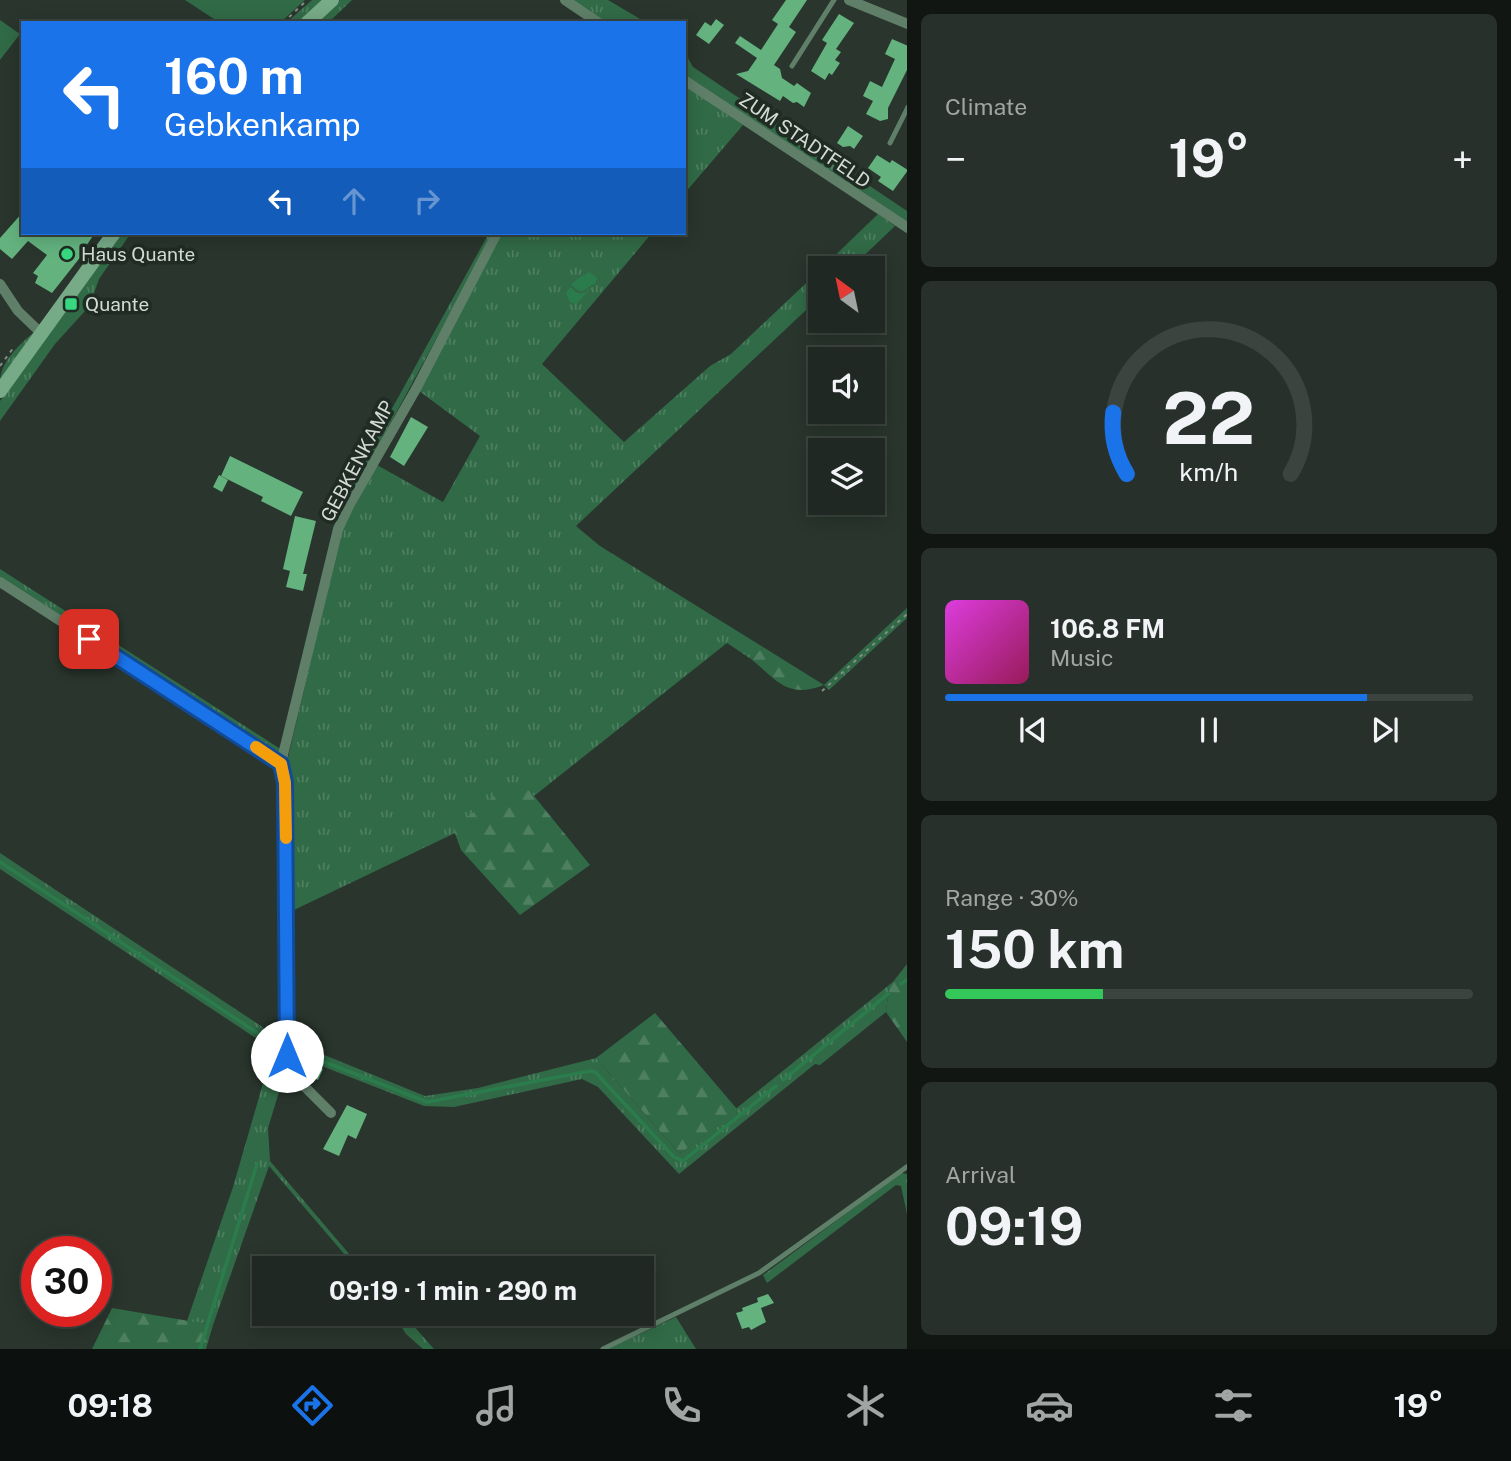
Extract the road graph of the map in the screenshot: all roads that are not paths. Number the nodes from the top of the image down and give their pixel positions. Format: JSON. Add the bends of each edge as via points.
{"nodes":[{"id":1,"x":332,"y":0,"type":"edge"},
{"id":2,"x":565,"y":0,"type":"edge"},
{"id":3,"x":834,"y":0,"type":"edge"},
{"id":4,"x":849,"y":0,"type":"edge"},
{"id":5,"x":309,"y":21,"type":"edge"},
{"id":6,"x":596,"y":21,"type":"edge"},
{"id":7,"x":907,"y":24,"type":"edge"},
{"id":8,"x":792,"y":66,"type":"dead end"},
{"id":9,"x":686,"y":81,"type":"edge"},
{"id":10,"x":907,"y":107,"type":"edge"},
{"id":11,"x":890,"y":144,"type":"dead end"},
{"id":12,"x":907,"y":228,"type":"edge"},
{"id":13,"x":113,"y":235,"type":"edge"},
{"id":14,"x":496,"y":235,"type":"edge"},
{"id":15,"x":0,"y":284,"type":"edge"},
{"id":16,"x":41,"y":333,"type":"junction"},
{"id":17,"x":0,"y":391,"type":"edge"},
{"id":18,"x":0,"y":582,"type":"edge"},
{"id":19,"x":281,"y":764,"type":"junction"},
{"id":20,"x":331,"y":1113,"type":"dead end"},
{"id":21,"x":907,"y":1166,"type":"edge"},
{"id":22,"x":603,"y":1349,"type":"edge"}],
"edges":[{"from":1,"to":5,"type":"main road"},
{"from":2,"to":6,"type":"street"},
{"from":3,"to":8,"type":"lane"},
{"from":4,"to":7,"type":"street"},
{"from":9,"to":12,"type":"street","name":"ZUM STADTFELD"},
{"from":10,"to":11,"type":"lane"},
{"from":13,"to":16,"type":"main road"},
{"from":14,"to":19,"type":"street","name":"GEBKENKAMP","via":[[338,529]]},
{"from":15,"to":16,"type":"street","via":[[18,311]]},
{"from":16,"to":17,"type":"main road"},
{"from":18,"to":19,"type":"street"},
{"from":19,"to":20,"type":"street","name":"GEBKENKAMP","via":[[285,783],[287,1056],[292,1074]]},
{"from":21,"to":22,"type":"lane","via":[[759,1273]]}]}
